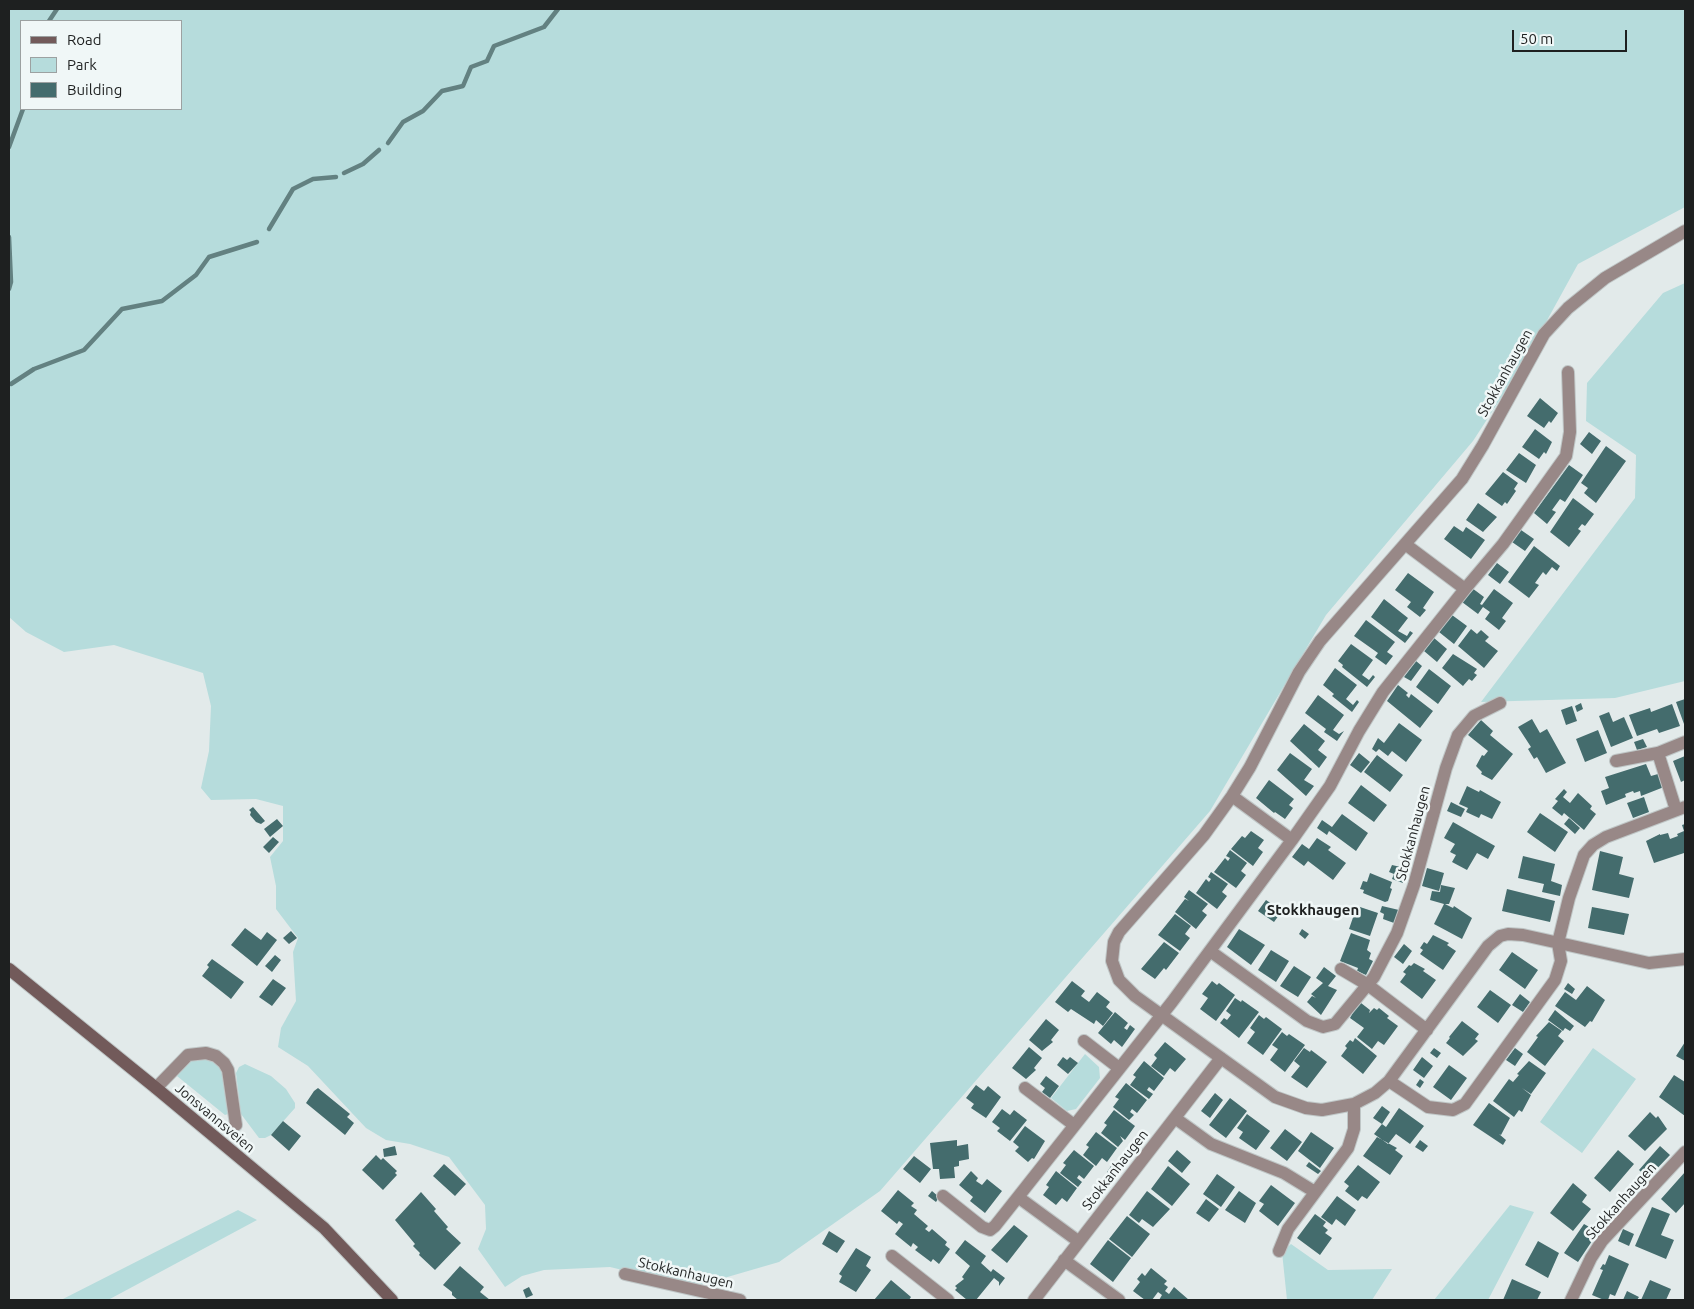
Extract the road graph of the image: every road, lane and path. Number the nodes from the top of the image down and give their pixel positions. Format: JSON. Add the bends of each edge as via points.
{"nodes":[{"id":1,"x":1685,"y":231,"type":"edge"},
{"id":2,"x":1568,"y":372,"type":"dead end"},
{"id":3,"x":1405,"y":544,"type":"junction"},
{"id":4,"x":1465,"y":589,"type":"junction"},
{"id":5,"x":1500,"y":703,"type":"dead end"},
{"id":6,"x":1685,"y":742,"type":"edge"},
{"id":7,"x":1658,"y":752,"type":"junction"},
{"id":8,"x":1616,"y":761,"type":"dead end"},
{"id":9,"x":1232,"y":796,"type":"junction"},
{"id":10,"x":1681,"y":808,"type":"edge"},
{"id":11,"x":1292,"y":840,"type":"junction"},
{"id":12,"x":1558,"y":944,"type":"junction"},
{"id":13,"x":1210,"y":951,"type":"junction"},
{"id":14,"x":1685,"y":959,"type":"edge"},
{"id":15,"x":9,"y":969,"type":"edge"},
{"id":16,"x":1341,"y":969,"type":"dead end"},
{"id":17,"x":1368,"y":985,"type":"junction"},
{"id":18,"x":1162,"y":1015,"type":"junction"},
{"id":19,"x":1427,"y":1030,"type":"junction"},
{"id":20,"x":1084,"y":1041,"type":"dead end"},
{"id":21,"x":1221,"y":1058,"type":"junction"},
{"id":22,"x":1119,"y":1068,"type":"junction"},
{"id":23,"x":1389,"y":1081,"type":"junction"},
{"id":24,"x":156,"y":1088,"type":"junction"},
{"id":25,"x":1025,"y":1088,"type":"dead end"},
{"id":26,"x":1354,"y":1104,"type":"junction"},
{"id":27,"x":1174,"y":1118,"type":"junction"},
{"id":28,"x":236,"y":1125,"type":"dead end"},
{"id":29,"x":1074,"y":1125,"type":"junction"},
{"id":30,"x":1685,"y":1152,"type":"edge"},
{"id":31,"x":1315,"y":1192,"type":"junction"},
{"id":32,"x":943,"y":1196,"type":"dead end"},
{"id":33,"x":1018,"y":1197,"type":"junction"},
{"id":34,"x":1078,"y":1241,"type":"junction"},
{"id":35,"x":1279,"y":1251,"type":"dead end"},
{"id":36,"x":892,"y":1256,"type":"dead end"},
{"id":37,"x":1064,"y":1260,"type":"junction"},
{"id":38,"x":625,"y":1274,"type":"dead end"},
{"id":39,"x":392,"y":1300,"type":"edge"},
{"id":40,"x":740,"y":1300,"type":"edge"},
{"id":41,"x":948,"y":1300,"type":"edge"},
{"id":42,"x":1034,"y":1300,"type":"edge"},
{"id":43,"x":1118,"y":1300,"type":"edge"},
{"id":44,"x":1571,"y":1300,"type":"edge"}],
"edges":[{"from":1,"to":3,"type":"street","name":"Stokkanhaugen","via":[[1604,278],[1554,320],[1535,346],[1474,462]]},
{"from":2,"to":4,"type":"street","via":[[1570,432],[1566,456],[1503,544]]},
{"from":3,"to":4,"type":"street"},
{"from":3,"to":9,"type":"street","name":"Stokkanhaugen","via":[[1329,628],[1309,656]]},
{"from":4,"to":11,"type":"street","via":[[1383,692],[1330,786]]},
{"from":5,"to":17,"type":"street","name":"Stokkanhaugen","via":[[1474,716],[1454,743],[1412,892],[1391,945]]},
{"from":6,"to":7,"type":"street"},
{"from":7,"to":8,"type":"street"},
{"from":7,"to":10,"type":"street"},
{"from":9,"to":11,"type":"street"},
{"from":9,"to":18,"type":"street","name":"Stokkanhaugen","via":[[1204,835],[1119,932],[1114,942],[1112,961],[1119,980]]},
{"from":10,"to":12,"type":"street","via":[[1606,837],[1588,849],[1575,874]]},
{"from":11,"to":13,"type":"street"},
{"from":12,"to":14,"type":"street","name":"Stokkanhaugen","via":[[1649,963]]},
{"from":12,"to":19,"type":"street","name":"Stokkanhaugen","via":[[1516,934],[1494,940]]},
{"from":12,"to":23,"type":"street","via":[[1561,961],[1552,987],[1465,1104],[1453,1110],[1428,1107]]},
{"from":13,"to":17,"type":"street","name":"Stokkanhaugen","via":[[1318,1027],[1335,1024]]},
{"from":13,"to":18,"type":"street"},
{"from":15,"to":24,"type":"main road","name":"Jonsvannsveien"},
{"from":16,"to":17,"type":"street"},
{"from":17,"to":19,"type":"street"},
{"from":18,"to":21,"type":"street","name":"Stokkanhaugen"},
{"from":18,"to":22,"type":"street"},
{"from":19,"to":23,"type":"street","name":"Stokkanhaugen"},
{"from":20,"to":22,"type":"street"},
{"from":21,"to":26,"type":"street","name":"Stokkanhaugen","via":[[1288,1104],[1322,1110]]},
{"from":21,"to":27,"type":"street","name":"Stokkanhaugen"},
{"from":22,"to":29,"type":"street"},
{"from":23,"to":26,"type":"street","name":"Stokkanhaugen"},
{"from":24,"to":28,"type":"street","via":[[188,1055],[206,1053],[216,1056],[228,1070]]},
{"from":24,"to":39,"type":"main road","name":"Jonsvannsveien","via":[[324,1228]]},
{"from":25,"to":29,"type":"street"},
{"from":26,"to":31,"type":"street","via":[[1354,1128],[1348,1148]]},
{"from":27,"to":31,"type":"street","via":[[1211,1144],[1284,1173]]},
{"from":27,"to":34,"type":"street","name":"Stokkanhaugen"},
{"from":29,"to":33,"type":"street"},
{"from":30,"to":44,"type":"street","name":"Stokkanhaugen","via":[[1602,1242],[1587,1264]]},
{"from":31,"to":35,"type":"street","via":[[1288,1228]]},
{"from":32,"to":33,"type":"street","via":[[990,1230]]},
{"from":33,"to":34,"type":"street"},
{"from":34,"to":37,"type":"street","name":"Stokkanhaugen"},
{"from":36,"to":41,"type":"street"},
{"from":37,"to":42,"type":"street","name":"Stokkanhaugen"},
{"from":37,"to":43,"type":"street"},
{"from":38,"to":40,"type":"street","name":"Stokkanhaugen"}]}
